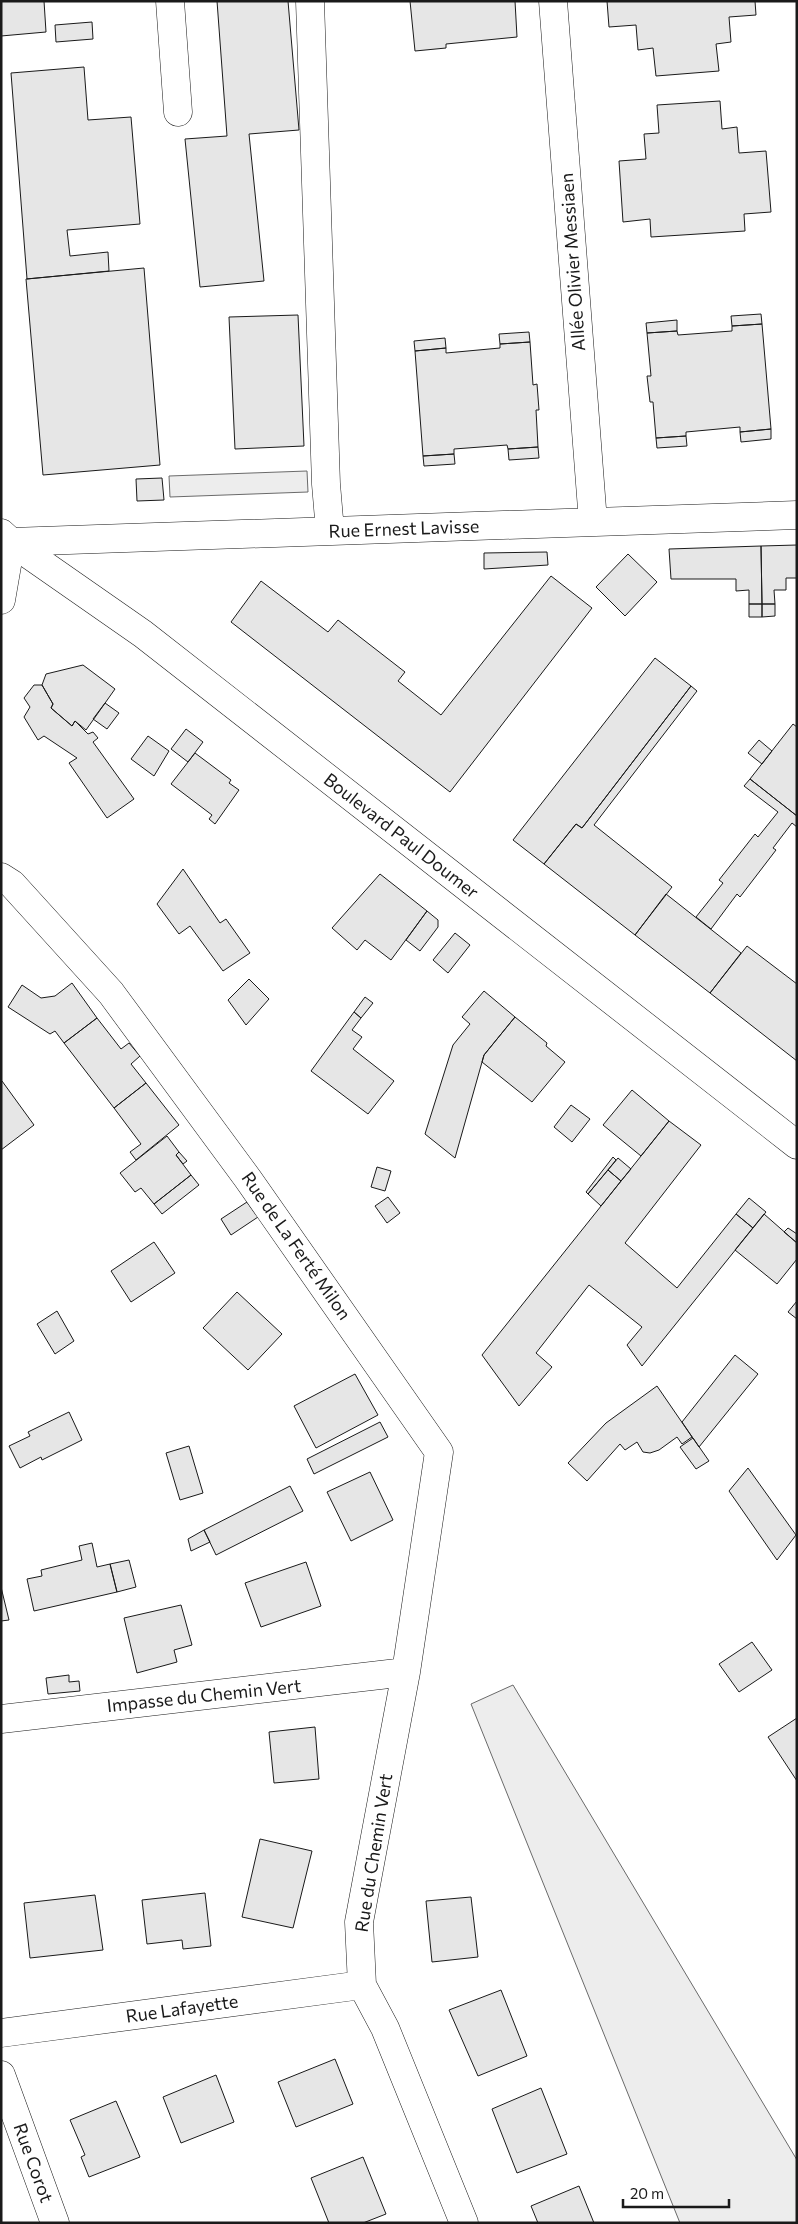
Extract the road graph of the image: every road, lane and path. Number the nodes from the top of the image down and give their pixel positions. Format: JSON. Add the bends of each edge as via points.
{"nodes":[{"id":1,"x":170,"y":1,"type":"edge"},
{"id":2,"x":310,"y":1,"type":"edge"},
{"id":3,"x":553,"y":1,"type":"edge"},
{"id":4,"x":178,"y":112,"type":"dead end"},
{"id":5,"x":797,"y":515,"type":"edge"},
{"id":6,"x":593,"y":522,"type":"junction"},
{"id":7,"x":330,"y":531,"type":"junction"},
{"id":8,"x":6,"y":537,"type":"edge"},
{"id":9,"x":1,"y":600,"type":"edge"},
{"id":10,"x":1,"y":877,"type":"edge"},
{"id":11,"x":797,"y":1145,"type":"edge"},
{"id":12,"x":406,"y":1672,"type":"junction"},
{"id":13,"x":1,"y":1719,"type":"edge"},
{"id":14,"x":362,"y":1985,"type":"junction"},
{"id":15,"x":1,"y":2033,"type":"edge"},
{"id":16,"x":1,"y":2075,"type":"edge"},
{"id":17,"x":55,"y":2223,"type":"edge"},
{"id":18,"x":464,"y":2223,"type":"edge"}],
"edges":[{"from":1,"to":4,"type":"street"},
{"from":2,"to":7,"type":"street"},
{"from":3,"to":6,"type":"street","name":"Allée Olivier Messiaen"},
{"from":5,"to":6,"type":"street","name":"Rue Ernest Lavisse"},
{"from":6,"to":7,"type":"street","name":"Rue Ernest Lavisse"},
{"from":7,"to":8,"type":"street","name":"Rue Ernest Lavisse"},
{"from":8,"to":9,"type":"street"},
{"from":8,"to":11,"type":"street","name":"Boulevard Paul Doumer","via":[[143,634]]},
{"from":10,"to":12,"type":"street","name":"Rue de La Ferté Milon","via":[[12,884],[111,993],[248,1179],[439,1452]]},
{"from":12,"to":13,"type":"street","name":"Impasse du Chemin Vert"},
{"from":12,"to":14,"type":"street","name":"Rue du Chemin Vert","via":[[359,1922]]},
{"from":14,"to":15,"type":"street","name":"Rue Lafayette"},
{"from":14,"to":18,"type":"street","name":"Rue du Chemin Vert","via":[[385,2028]]},
{"from":16,"to":17,"type":"street","name":"Rue Corot"}]}
